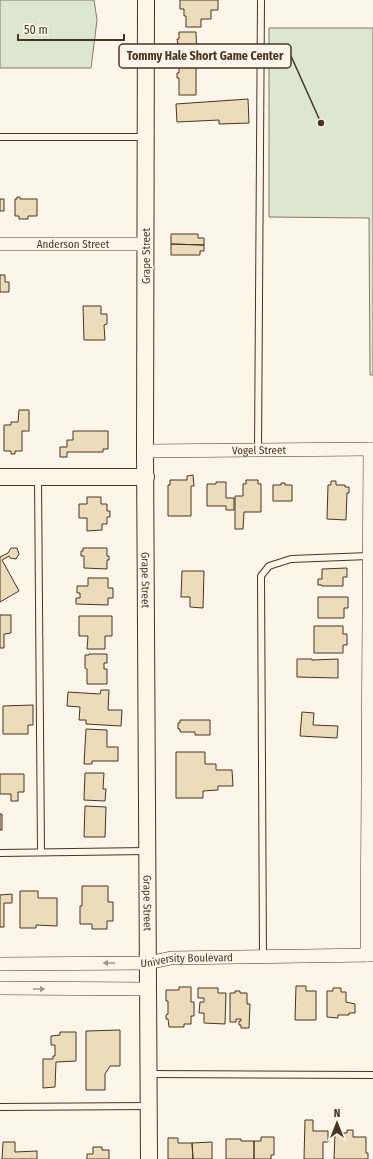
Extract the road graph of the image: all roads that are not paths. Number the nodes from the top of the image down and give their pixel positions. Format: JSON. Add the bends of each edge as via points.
{"nodes":[{"id":1,"x":146,"y":0,"type":"edge"},
{"id":2,"x":261,"y":0,"type":"edge"},
{"id":3,"x":0,"y":137,"type":"edge"},
{"id":4,"x":146,"y":138,"type":"junction"},
{"id":5,"x":0,"y":244,"type":"edge"},
{"id":6,"x":146,"y":244,"type":"junction"},
{"id":7,"x":372,"y":449,"type":"edge"},
{"id":8,"x":258,"y":450,"type":"junction"},
{"id":9,"x":145,"y":451,"type":"junction"},
{"id":10,"x":38,"y":477,"type":"junction"},
{"id":11,"x":146,"y":477,"type":"junction"},
{"id":12,"x":0,"y":478,"type":"edge"},
{"id":13,"x":369,"y":556,"type":"junction"},
{"id":14,"x":148,"y":851,"type":"junction"},
{"id":15,"x":41,"y":852,"type":"junction"},
{"id":16,"x":0,"y":853,"type":"edge"},
{"id":17,"x":370,"y":955,"type":"edge"},
{"id":18,"x":263,"y":957,"type":"junction"},
{"id":19,"x":148,"y":963,"type":"junction"},
{"id":20,"x":0,"y":964,"type":"edge"},
{"id":21,"x":0,"y":988,"type":"edge"},
{"id":22,"x":148,"y":989,"type":"junction"},
{"id":23,"x":149,"y":1074,"type":"junction"},
{"id":24,"x":373,"y":1075,"type":"edge"},
{"id":25,"x":149,"y":1106,"type":"junction"},
{"id":26,"x":0,"y":1107,"type":"edge"},
{"id":27,"x":149,"y":1159,"type":"edge"}],
"edges":[{"from":1,"to":4,"type":"street","name":"Grape Street"},
{"from":2,"to":8,"type":"lane"},
{"from":3,"to":4,"type":"lane"},
{"from":4,"to":6,"type":"street","name":"Grape Street"},
{"from":5,"to":6,"type":"street","name":"Anderson Street"},
{"from":6,"to":9,"type":"street","name":"Grape Street"},
{"from":7,"to":8,"type":"street","name":"Vogel Street"},
{"from":7,"to":13,"type":"street"},
{"from":8,"to":9,"type":"street","name":"Vogel Street"},
{"from":9,"to":11,"type":"street","name":"Grape Street"},
{"from":10,"to":11,"type":"street"},
{"from":10,"to":12,"type":"street"},
{"from":10,"to":15,"type":"lane"},
{"from":11,"to":14,"type":"street","name":"Grape Street"},
{"from":13,"to":17,"type":"street"},
{"from":13,"to":18,"type":"lane","via":[[291,559],[269,566],[261,576]]},
{"from":14,"to":15,"type":"lane"},
{"from":14,"to":19,"type":"street","name":"Grape Street"},
{"from":15,"to":16,"type":"lane"},
{"from":17,"to":18,"type":"street","name":"University Boulevard"},
{"from":18,"to":19,"type":"street","name":"University Boulevard","via":[[171,958]]},
{"from":19,"to":20,"type":"street","name":"University Boulevard","one_way":true},
{"from":19,"to":22,"type":"street","name":"Grape Street"},
{"from":21,"to":22,"type":"street","one_way":true},
{"from":22,"to":23,"type":"street","name":"Grape Street"},
{"from":23,"to":24,"type":"lane"},
{"from":23,"to":25,"type":"street","name":"Grape Street"},
{"from":25,"to":26,"type":"lane"},
{"from":25,"to":27,"type":"street","name":"Grape Street"}]}
